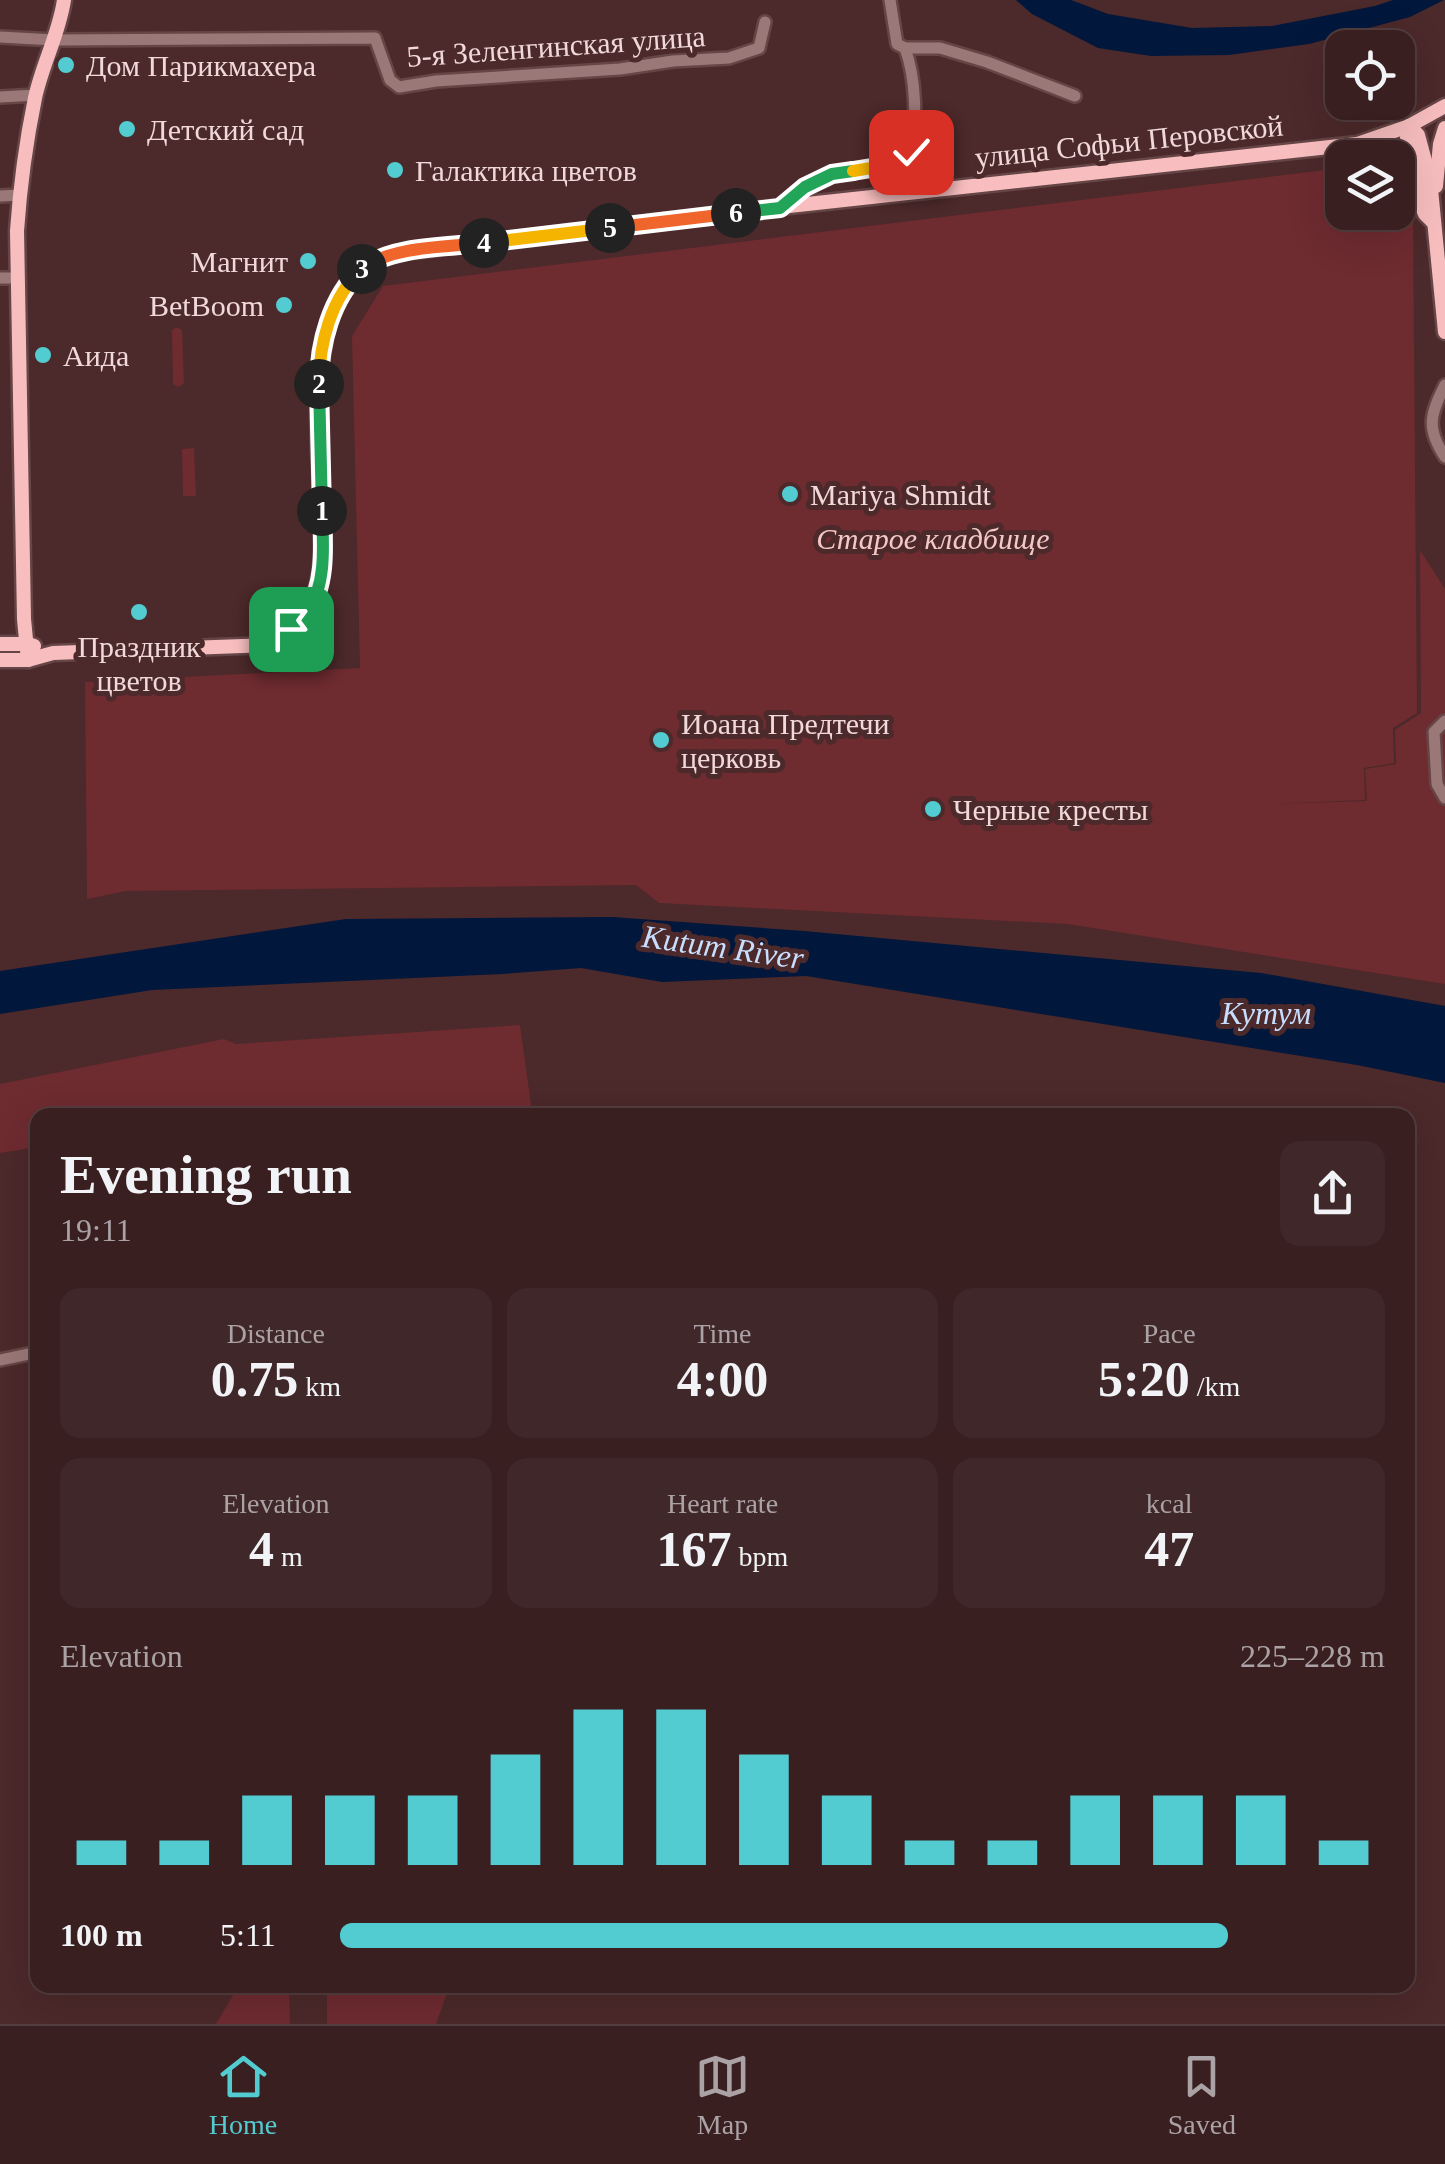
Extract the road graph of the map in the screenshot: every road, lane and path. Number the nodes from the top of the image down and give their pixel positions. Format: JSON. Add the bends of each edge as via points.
{"nodes":[{"id":1,"x":64,"y":0,"type":"edge"},
{"id":2,"x":890,"y":0,"type":"edge"},
{"id":3,"x":765,"y":22,"type":"dead end"},
{"id":4,"x":0,"y":37,"type":"edge"},
{"id":5,"x":54,"y":40,"type":"junction"},
{"id":6,"x":905,"y":48,"type":"junction"},
{"id":7,"x":36,"y":96,"type":"junction"},
{"id":8,"x":1074,"y":96,"type":"dead end"},
{"id":9,"x":0,"y":97,"type":"edge"},
{"id":10,"x":1445,"y":106,"type":"edge"},
{"id":11,"x":1409,"y":126,"type":"junction"},
{"id":12,"x":1445,"y":128,"type":"edge"},
{"id":13,"x":1369,"y":140,"type":"edge"},
{"id":14,"x":1325,"y":148,"type":"edge"},
{"id":15,"x":1415,"y":190,"type":"edge"},
{"id":16,"x":20,"y":195,"type":"junction"},
{"id":17,"x":0,"y":196,"type":"edge"},
{"id":18,"x":780,"y":208,"type":"junction"},
{"id":19,"x":1438,"y":227,"type":"edge"},
{"id":20,"x":0,"y":278,"type":"edge"},
{"id":21,"x":18,"y":278,"type":"junction"},
{"id":22,"x":1445,"y":332,"type":"edge"},
{"id":23,"x":1445,"y":385,"type":"edge"},
{"id":24,"x":1445,"y":457,"type":"edge"},
{"id":25,"x":0,"y":644,"type":"edge"},
{"id":26,"x":28,"y":644,"type":"junction"},
{"id":27,"x":54,"y":654,"type":"junction"},
{"id":28,"x":0,"y":660,"type":"edge"},
{"id":29,"x":28,"y":660,"type":"junction"},
{"id":30,"x":1445,"y":721,"type":"edge"},
{"id":31,"x":1445,"y":798,"type":"edge"},
{"id":32,"x":30,"y":1354,"type":"edge"},
{"id":33,"x":0,"y":1360,"type":"edge"}],
"edges":[{"from":1,"to":5,"type":"main road"},
{"from":2,"to":6,"type":"street","via":[[897,44]]},
{"from":3,"to":5,"type":"street","name":"5-я Зеленгинская улица","via":[[759,48],[729,58],[400,88],[390,80],[375,38]]},
{"from":4,"to":5,"type":"street","name":"5-я Зеленгинская улица"},
{"from":5,"to":7,"type":"main road"},
{"from":6,"to":8,"type":"street","via":[[940,48]]},
{"from":6,"to":18,"type":"street","via":[[915,128],[911,152],[890,165],[832,174]]},
{"from":7,"to":9,"type":"street"},
{"from":7,"to":16,"type":"main road"},
{"from":10,"to":11,"type":"main road","name":"улица Софьи Перовской"},
{"from":11,"to":13,"type":"main road","name":"улица Софьи Перовской"},
{"from":11,"to":19,"type":"main road","via":[[1425,155]]},
{"from":12,"to":19,"type":"main road","via":[[1438,154]]},
{"from":14,"to":18,"type":"main road","name":"улица Софьи Перовской"},
{"from":15,"to":19,"type":"main road"},
{"from":16,"to":17,"type":"street"},
{"from":16,"to":21,"type":"main road"},
{"from":18,"to":27,"type":"main road","name":"улица Софьи Перовской","via":[[371,262],[330,314],[319,366],[322,547],[310,607],[267,645]]},
{"from":19,"to":22,"type":"main road"},
{"from":20,"to":21,"type":"street"},
{"from":21,"to":26,"type":"main road"},
{"from":23,"to":24,"type":"street","via":[[1431,412],[1433,439]]},
{"from":25,"to":26,"type":"main road","name":"улица Софьи Перовской"},
{"from":26,"to":27,"type":"main road","name":"улица Софьи Перовской"},
{"from":26,"to":29,"type":"main road"},
{"from":27,"to":29,"type":"main road","name":"улица Софьи Перовской"},
{"from":28,"to":29,"type":"main road","name":"улица Софьи Перовской"},
{"from":30,"to":31,"type":"street","via":[[1434,732],[1437,784]]},
{"from":32,"to":33,"type":"street"}]}
